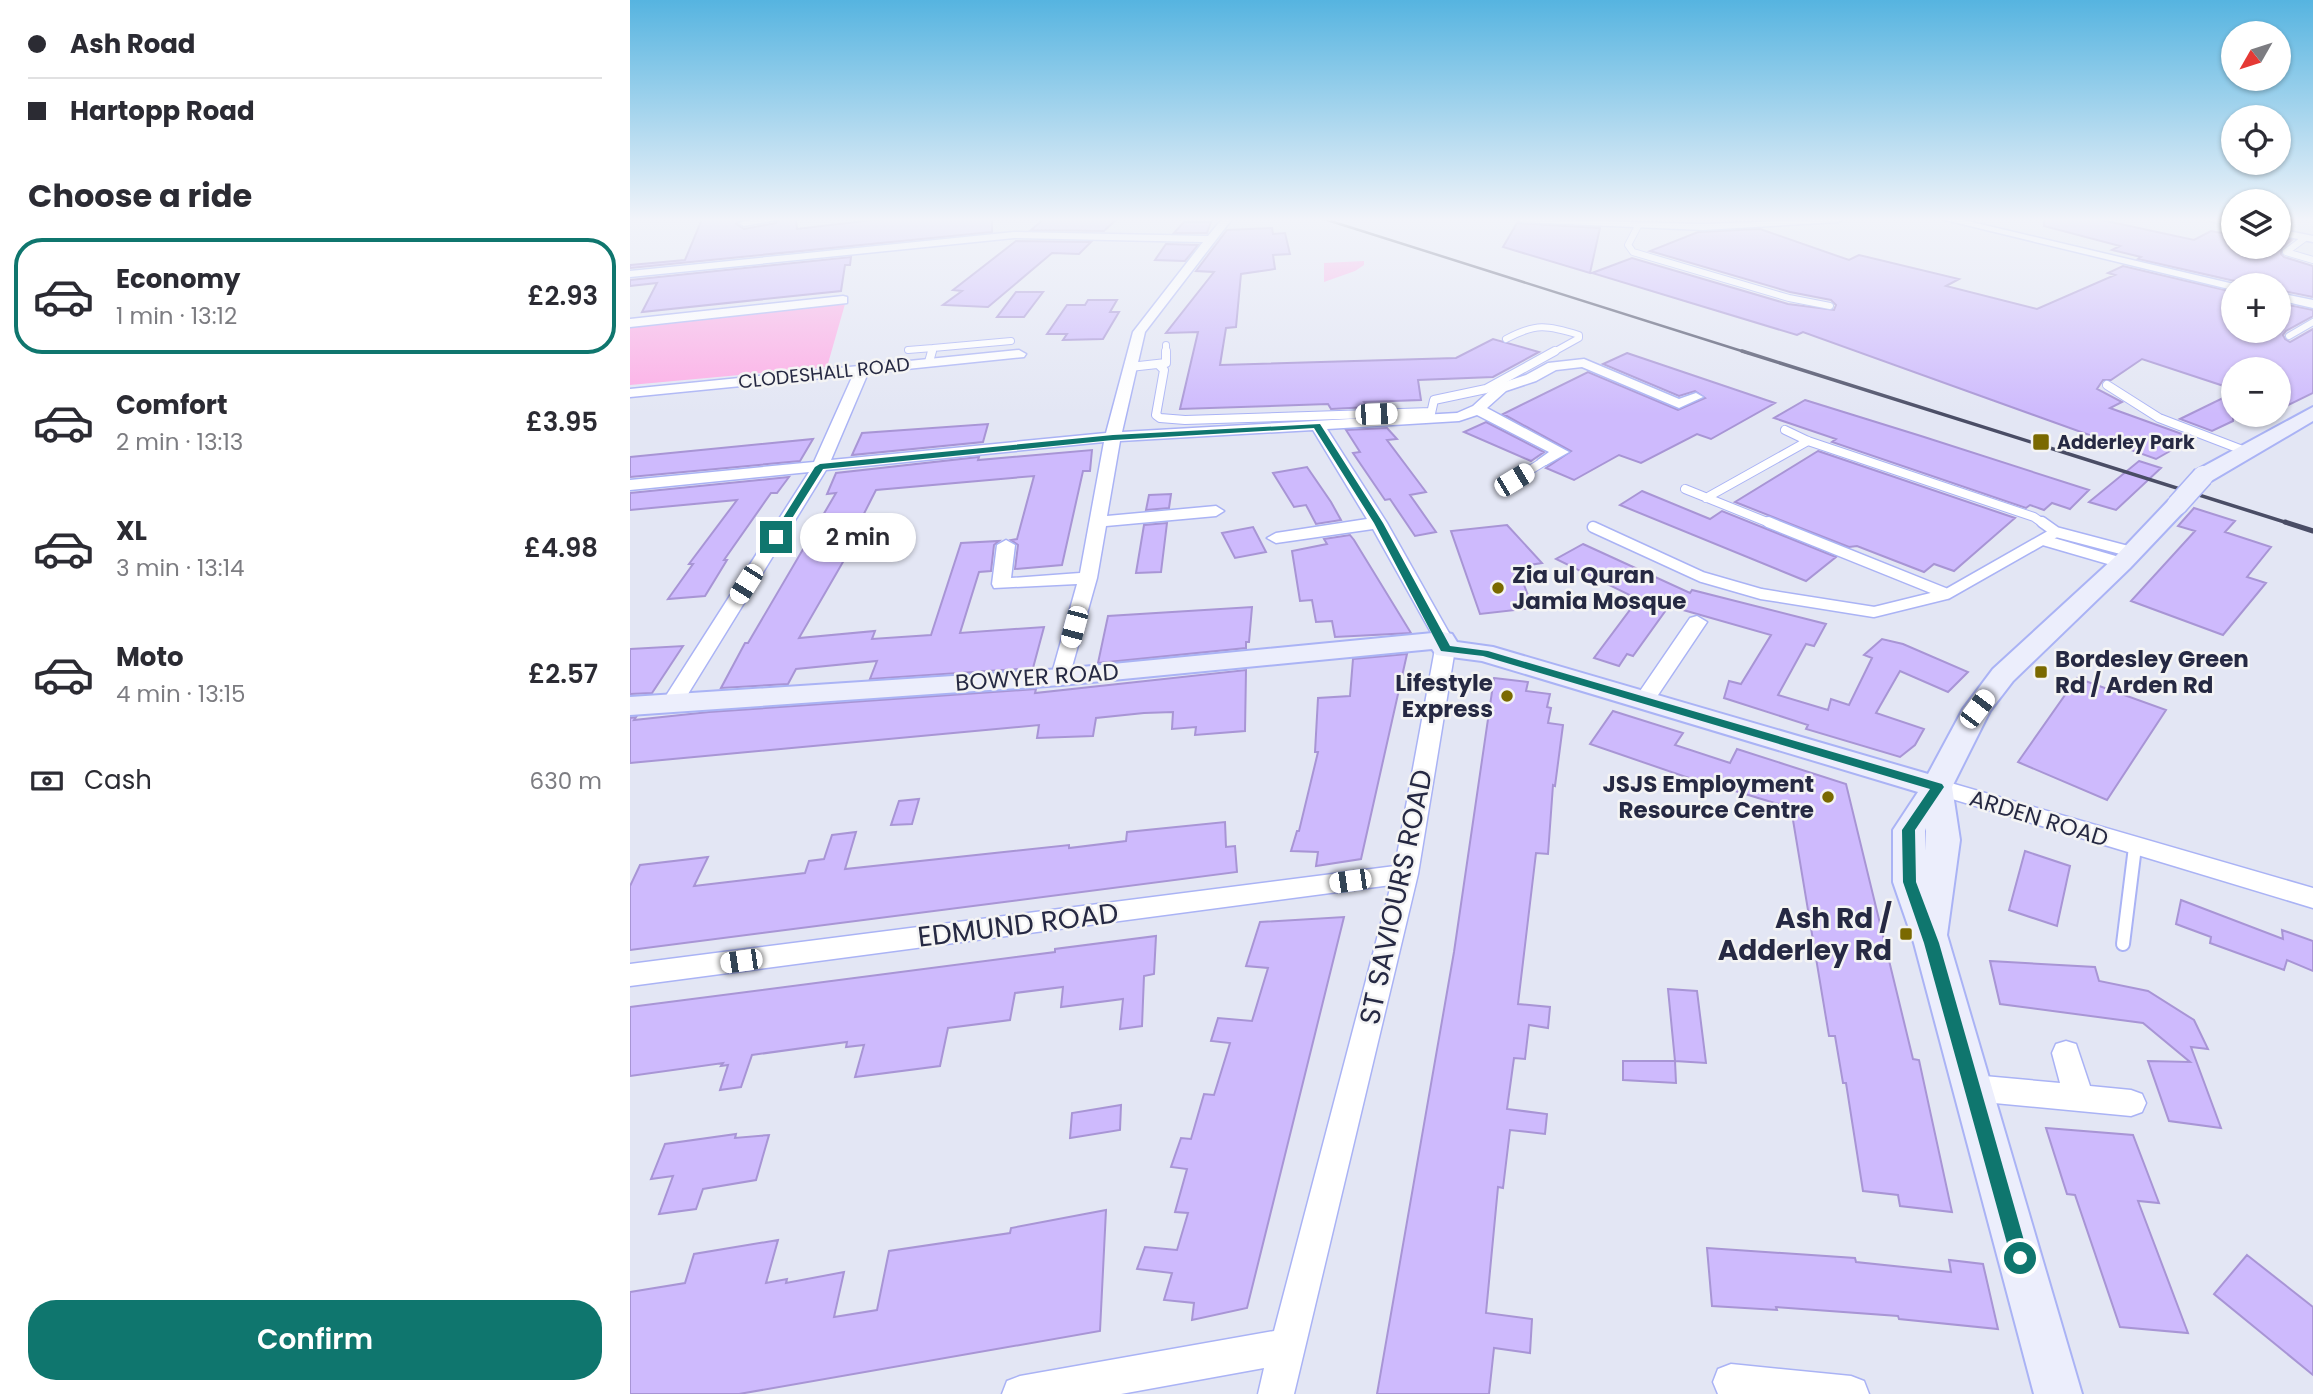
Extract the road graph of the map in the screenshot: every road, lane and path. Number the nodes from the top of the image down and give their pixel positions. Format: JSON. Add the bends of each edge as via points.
{"nodes":[{"id":1,"x":1176,"y":284,"type":"edge"},
{"id":2,"x":1743,"y":284,"type":"edge"},
{"id":3,"x":2291,"y":299,"type":"edge"},
{"id":4,"x":843,"y":300,"type":"dead end"},
{"id":5,"x":2313,"y":304,"type":"edge"},
{"id":6,"x":1830,"y":306,"type":"dead end"},
{"id":7,"x":2313,"y":322,"type":"edge"},
{"id":8,"x":630,"y":323,"type":"edge"},
{"id":9,"x":2291,"y":334,"type":"edge"},
{"id":10,"x":1506,"y":339,"type":"dead end"},
{"id":11,"x":1011,"y":341,"type":"dead end"},
{"id":12,"x":1166,"y":345,"type":"dead end"},
{"id":13,"x":933,"y":348,"type":"junction"},
{"id":14,"x":908,"y":350,"type":"dead end"},
{"id":15,"x":1019,"y":354,"type":"dead end"},
{"id":16,"x":929,"y":362,"type":"junction"},
{"id":17,"x":1160,"y":366,"type":"junction"},
{"id":18,"x":863,"y":368,"type":"junction"},
{"id":19,"x":1130,"y":368,"type":"junction"},
{"id":20,"x":2107,"y":385,"type":"dead end"},
{"id":21,"x":630,"y":393,"type":"edge"},
{"id":22,"x":1696,"y":397,"type":"dead end"},
{"id":23,"x":1478,"y":409,"type":"junction"},
{"id":24,"x":2313,"y":413,"type":"edge"},
{"id":25,"x":1430,"y":416,"type":"junction"},
{"id":26,"x":1317,"y":425,"type":"junction"},
{"id":27,"x":1786,"y":430,"type":"dead end"},
{"id":28,"x":1113,"y":437,"type":"junction"},
{"id":29,"x":1808,"y":440,"type":"junction"},
{"id":30,"x":2245,"y":451,"type":"junction"},
{"id":31,"x":1546,"y":460,"type":"joint"},
{"id":32,"x":820,"y":467,"type":"junction"},
{"id":33,"x":1514,"y":480,"type":"dead end"},
{"id":34,"x":630,"y":485,"type":"edge"},
{"id":35,"x":1685,"y":489,"type":"dead end"},
{"id":36,"x":1706,"y":498,"type":"junction"},
{"id":37,"x":1216,"y":511,"type":"dead end"},
{"id":38,"x":1096,"y":522,"type":"junction"},
{"id":39,"x":1378,"y":523,"type":"junction"},
{"id":40,"x":1593,"y":527,"type":"dead end"},
{"id":41,"x":2056,"y":532,"type":"junction"},
{"id":42,"x":1276,"y":538,"type":"dead end"},
{"id":43,"x":2043,"y":540,"type":"junction"},
{"id":44,"x":1006,"y":545,"type":"dead end"},
{"id":45,"x":2127,"y":557,"type":"junction"},
{"id":46,"x":1088,"y":578,"type":"junction"},
{"id":47,"x":1947,"y":594,"type":"junction"},
{"id":48,"x":1697,"y":622,"type":"dead end"},
{"id":49,"x":1444,"y":644,"type":"junction"},
{"id":50,"x":1061,"y":677,"type":"junction"},
{"id":51,"x":1645,"y":699,"type":"junction"},
{"id":52,"x":673,"y":702,"type":"junction"},
{"id":53,"x":630,"y":706,"type":"edge"},
{"id":54,"x":1937,"y":787,"type":"junction"},
{"id":55,"x":2135,"y":848,"type":"junction"},
{"id":56,"x":1406,"y":874,"type":"junction"},
{"id":57,"x":2313,"y":898,"type":"edge"},
{"id":58,"x":2123,"y":944,"type":"dead end"},
{"id":59,"x":630,"y":975,"type":"edge"},
{"id":60,"x":2066,"y":1053,"type":"dead end"},
{"id":61,"x":1973,"y":1088,"type":"junction"},
{"id":62,"x":2079,"y":1098,"type":"junction"},
{"id":63,"x":2131,"y":1103,"type":"dead end"},
{"id":64,"x":1288,"y":1346,"type":"junction"},
{"id":65,"x":1731,"y":1382,"type":"dead end"},
{"id":66,"x":1020,"y":1394,"type":"edge"},
{"id":67,"x":1276,"y":1394,"type":"edge"},
{"id":68,"x":1851,"y":1394,"type":"edge"},
{"id":69,"x":2058,"y":1394,"type":"edge"}],
"edges":[{"from":1,"to":19,"type":"street","via":[[1139,332]]},
{"from":2,"to":6,"type":"lane"},
{"from":3,"to":5,"type":"street"},
{"from":4,"to":8,"type":"street"},
{"from":7,"to":9,"type":"lane"},
{"from":10,"to":25,"type":"lane","via":[[1541,324],[1580,338],[1486,389],[1434,400]]},
{"from":11,"to":13,"type":"lane"},
{"from":12,"to":17,"type":"lane","via":[[1166,363]]},
{"from":13,"to":14,"type":"lane"},
{"from":13,"to":16,"type":"lane"},
{"from":15,"to":16,"type":"street","name":"CLODESHALL ROAD"},
{"from":16,"to":18,"type":"street","name":"CLODESHALL ROAD"},
{"from":17,"to":19,"type":"lane"},
{"from":17,"to":25,"type":"lane","via":[[1164,370],[1156,415],[1160,418]]},
{"from":18,"to":21,"type":"street","name":"CLODESHALL ROAD"},
{"from":18,"to":32,"type":"street"},
{"from":19,"to":28,"type":"street"},
{"from":20,"to":30,"type":"lane","via":[[2159,418]]},
{"from":22,"to":23,"type":"street","via":[[1679,404],[1584,363],[1553,366],[1501,388]]},
{"from":23,"to":25,"type":"street","via":[[1459,417]]},
{"from":23,"to":31,"type":"street","via":[[1561,452]]},
{"from":24,"to":30,"type":"main road"},
{"from":25,"to":26,"type":"street"},
{"from":26,"to":28,"type":"street"},
{"from":26,"to":39,"type":"street"},
{"from":27,"to":29,"type":"lane"},
{"from":28,"to":32,"type":"street"},
{"from":28,"to":38,"type":"street"},
{"from":29,"to":36,"type":"lane"},
{"from":29,"to":41,"type":"lane","via":[[2034,517]]},
{"from":30,"to":45,"type":"main road","bridge":true,"via":[[2203,476]]},
{"from":31,"to":33,"type":"lane"},
{"from":32,"to":34,"type":"street"},
{"from":32,"to":52,"type":"street"},
{"from":35,"to":36,"type":"lane"},
{"from":36,"to":47,"type":"lane"},
{"from":37,"to":38,"type":"street"},
{"from":38,"to":46,"type":"street"},
{"from":39,"to":42,"type":"street"},
{"from":39,"to":49,"type":"street"},
{"from":40,"to":47,"type":"lane","via":[[1702,577],[1761,594],[1874,612]]},
{"from":41,"to":43,"type":"lane"},
{"from":41,"to":45,"type":"lane"},
{"from":43,"to":45,"type":"lane"},
{"from":43,"to":47,"type":"lane"},
{"from":44,"to":46,"type":"street","via":[[1001,584]]},
{"from":45,"to":54,"type":"main road","via":[[2003,675],[1977,709]]},
{"from":46,"to":50,"type":"street"},
{"from":48,"to":51,"type":"street"},
{"from":49,"to":50,"type":"main road","name":"BOWYER ROAD"},
{"from":49,"to":51,"type":"main road","name":"ARDEN ROAD"},
{"from":49,"to":56,"type":"street","name":"ST SAVIOURS ROAD"},
{"from":50,"to":52,"type":"main road","name":"BOWYER ROAD"},
{"from":51,"to":54,"type":"main road","name":"ARDEN ROAD"},
{"from":52,"to":53,"type":"main road","name":"BOWYER ROAD"},
{"from":54,"to":55,"type":"street","name":"ARDEN ROAD"},
{"from":54,"to":61,"type":"main road","via":[[1944,841],[1932,943]]},
{"from":55,"to":57,"type":"street","name":"ARDEN ROAD"},
{"from":55,"to":58,"type":"lane"},
{"from":56,"to":59,"type":"street","name":"EDMUND ROAD"},
{"from":56,"to":64,"type":"street","name":"ST SAVIOURS ROAD"},
{"from":60,"to":62,"type":"street"},
{"from":61,"to":62,"type":"street"},
{"from":61,"to":69,"type":"main road"},
{"from":62,"to":63,"type":"street"},
{"from":64,"to":66,"type":"street"},
{"from":64,"to":67,"type":"street","name":"ST SAVIOURS ROAD"},
{"from":65,"to":68,"type":"street"}]}
